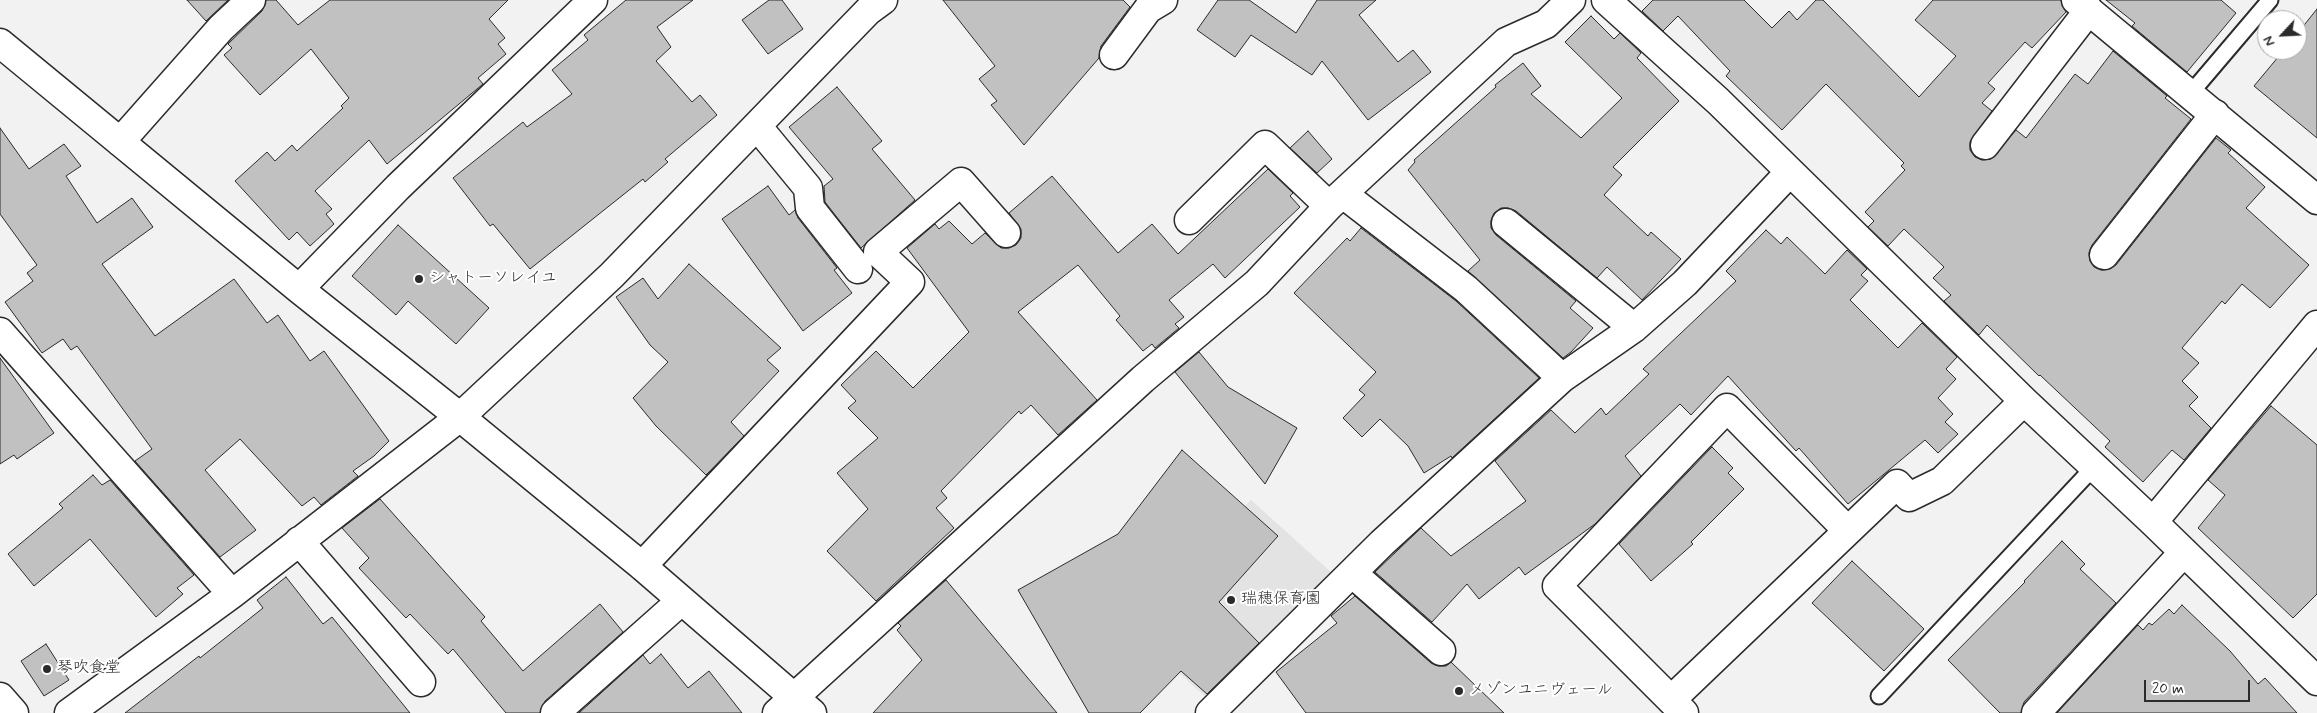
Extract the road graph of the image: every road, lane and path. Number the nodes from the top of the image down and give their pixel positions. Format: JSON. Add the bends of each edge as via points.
{"nodes":[{"id":1,"x":251,"y":0,"type":"edge"},
{"id":2,"x":593,"y":0,"type":"edge"},
{"id":3,"x":883,"y":0,"type":"edge"},
{"id":4,"x":1163,"y":0,"type":"edge"},
{"id":5,"x":1571,"y":0,"type":"edge"},
{"id":6,"x":1606,"y":0,"type":"edge"},
{"id":7,"x":2270,"y":0,"type":"edge"},
{"id":8,"x":2082,"y":5,"type":"edge"},
{"id":9,"x":0,"y":43,"type":"edge"},
{"id":10,"x":1114,"y":55,"type":"dead end"},
{"id":11,"x":2190,"y":94,"type":"junction"},
{"id":12,"x":2215,"y":114,"type":"junction"},
{"id":13,"x":757,"y":126,"type":"junction"},
{"id":14,"x":120,"y":142,"type":"junction"},
{"id":15,"x":1986,"y":146,"type":"dead end"},
{"id":16,"x":1789,"y":173,"type":"junction"},
{"id":17,"x":1336,"y":200,"type":"junction"},
{"id":18,"x":2317,"y":200,"type":"edge"},
{"id":19,"x":1189,"y":220,"type":"dead end"},
{"id":20,"x":1506,"y":222,"type":"dead end"},
{"id":21,"x":1006,"y":233,"type":"dead end"},
{"id":22,"x":2104,"y":254,"type":"dead end"},
{"id":23,"x":858,"y":269,"type":"dead end"},
{"id":24,"x":299,"y":290,"type":"junction"},
{"id":25,"x":2317,"y":325,"type":"edge"},
{"id":26,"x":1634,"y":328,"type":"junction"},
{"id":27,"x":0,"y":332,"type":"edge"},
{"id":28,"x":1562,"y":378,"type":"junction"},
{"id":29,"x":2024,"y":401,"type":"junction"},
{"id":30,"x":460,"y":417,"type":"junction"},
{"id":31,"x":2093,"y":468,"type":"junction"},
{"id":32,"x":2153,"y":522,"type":"junction"},
{"id":33,"x":1847,"y":530,"type":"junction"},
{"id":34,"x":299,"y":541,"type":"junction"},
{"id":35,"x":2184,"y":552,"type":"junction"},
{"id":36,"x":642,"y":566,"type":"junction"},
{"id":37,"x":1352,"y":572,"type":"junction"},
{"id":38,"x":232,"y":594,"type":"junction"},
{"id":39,"x":681,"y":600,"type":"junction"},
{"id":40,"x":1441,"y":651,"type":"dead end"},
{"id":41,"x":2317,"y":681,"type":"edge"},
{"id":42,"x":421,"y":682,"type":"dead end"},
{"id":43,"x":0,"y":696,"type":"edge"},
{"id":44,"x":1880,"y":696,"type":"dead end"},
{"id":45,"x":1677,"y":706,"type":"edge"},
{"id":46,"x":794,"y":708,"type":"edge"},
{"id":47,"x":14,"y":713,"type":"edge"},
{"id":48,"x":69,"y":713,"type":"edge"},
{"id":49,"x":555,"y":713,"type":"edge"},
{"id":50,"x":1210,"y":713,"type":"edge"},
{"id":51,"x":2036,"y":713,"type":"edge"}],
"edges":[{"from":1,"to":14,"type":"street","via":[[221,28]]},
{"from":2,"to":24,"type":"street","via":[[398,187]]},
{"from":3,"to":13,"type":"street","via":[[868,11]]},
{"from":4,"to":10,"type":"street","via":[[1148,9]]},
{"from":5,"to":17,"type":"street","via":[[1546,24],[1506,42]]},
{"from":6,"to":16,"type":"street","via":[[1718,101]]},
{"from":7,"to":11,"type":"lane"},
{"from":8,"to":11,"type":"street"},
{"from":8,"to":15,"type":"street"},
{"from":9,"to":14,"type":"street"},
{"from":11,"to":12,"type":"street"},
{"from":12,"to":18,"type":"street"},
{"from":12,"to":22,"type":"street"},
{"from":13,"to":23,"type":"street","via":[[808,188],[810,208]]},
{"from":13,"to":30,"type":"street","via":[[612,275]]},
{"from":14,"to":24,"type":"street"},
{"from":16,"to":26,"type":"street","via":[[1686,283]]},
{"from":16,"to":29,"type":"street"},
{"from":17,"to":19,"type":"street","via":[[1265,145]]},
{"from":17,"to":28,"type":"street","via":[[1466,289]]},
{"from":17,"to":46,"type":"street","via":[[1257,283],[1143,378]]},
{"from":20,"to":26,"type":"street"},
{"from":21,"to":36,"type":"street","via":[[961,182],[878,252],[910,282]]},
{"from":24,"to":30,"type":"street"},
{"from":25,"to":32,"type":"street"},
{"from":26,"to":28,"type":"street"},
{"from":27,"to":38,"type":"street"},
{"from":28,"to":37,"type":"street"},
{"from":29,"to":31,"type":"street"},
{"from":29,"to":33,"type":"street","via":[[1942,482],[1909,496],[1897,484]]},
{"from":30,"to":34,"type":"street"},
{"from":30,"to":36,"type":"street"},
{"from":31,"to":32,"type":"street"},
{"from":31,"to":44,"type":"lane"},
{"from":32,"to":35,"type":"street"},
{"from":33,"to":45,"type":"street"},
{"from":33,"to":45,"type":"street","via":[[1727,408],[1557,586]]},
{"from":34,"to":38,"type":"street"},
{"from":34,"to":42,"type":"street"},
{"from":35,"to":41,"type":"street"},
{"from":35,"to":51,"type":"street"},
{"from":36,"to":39,"type":"street"},
{"from":37,"to":40,"type":"street"},
{"from":37,"to":50,"type":"street"},
{"from":38,"to":48,"type":"street"},
{"from":39,"to":46,"type":"street"},
{"from":39,"to":49,"type":"street"},
{"from":43,"to":47,"type":"street"}]}
